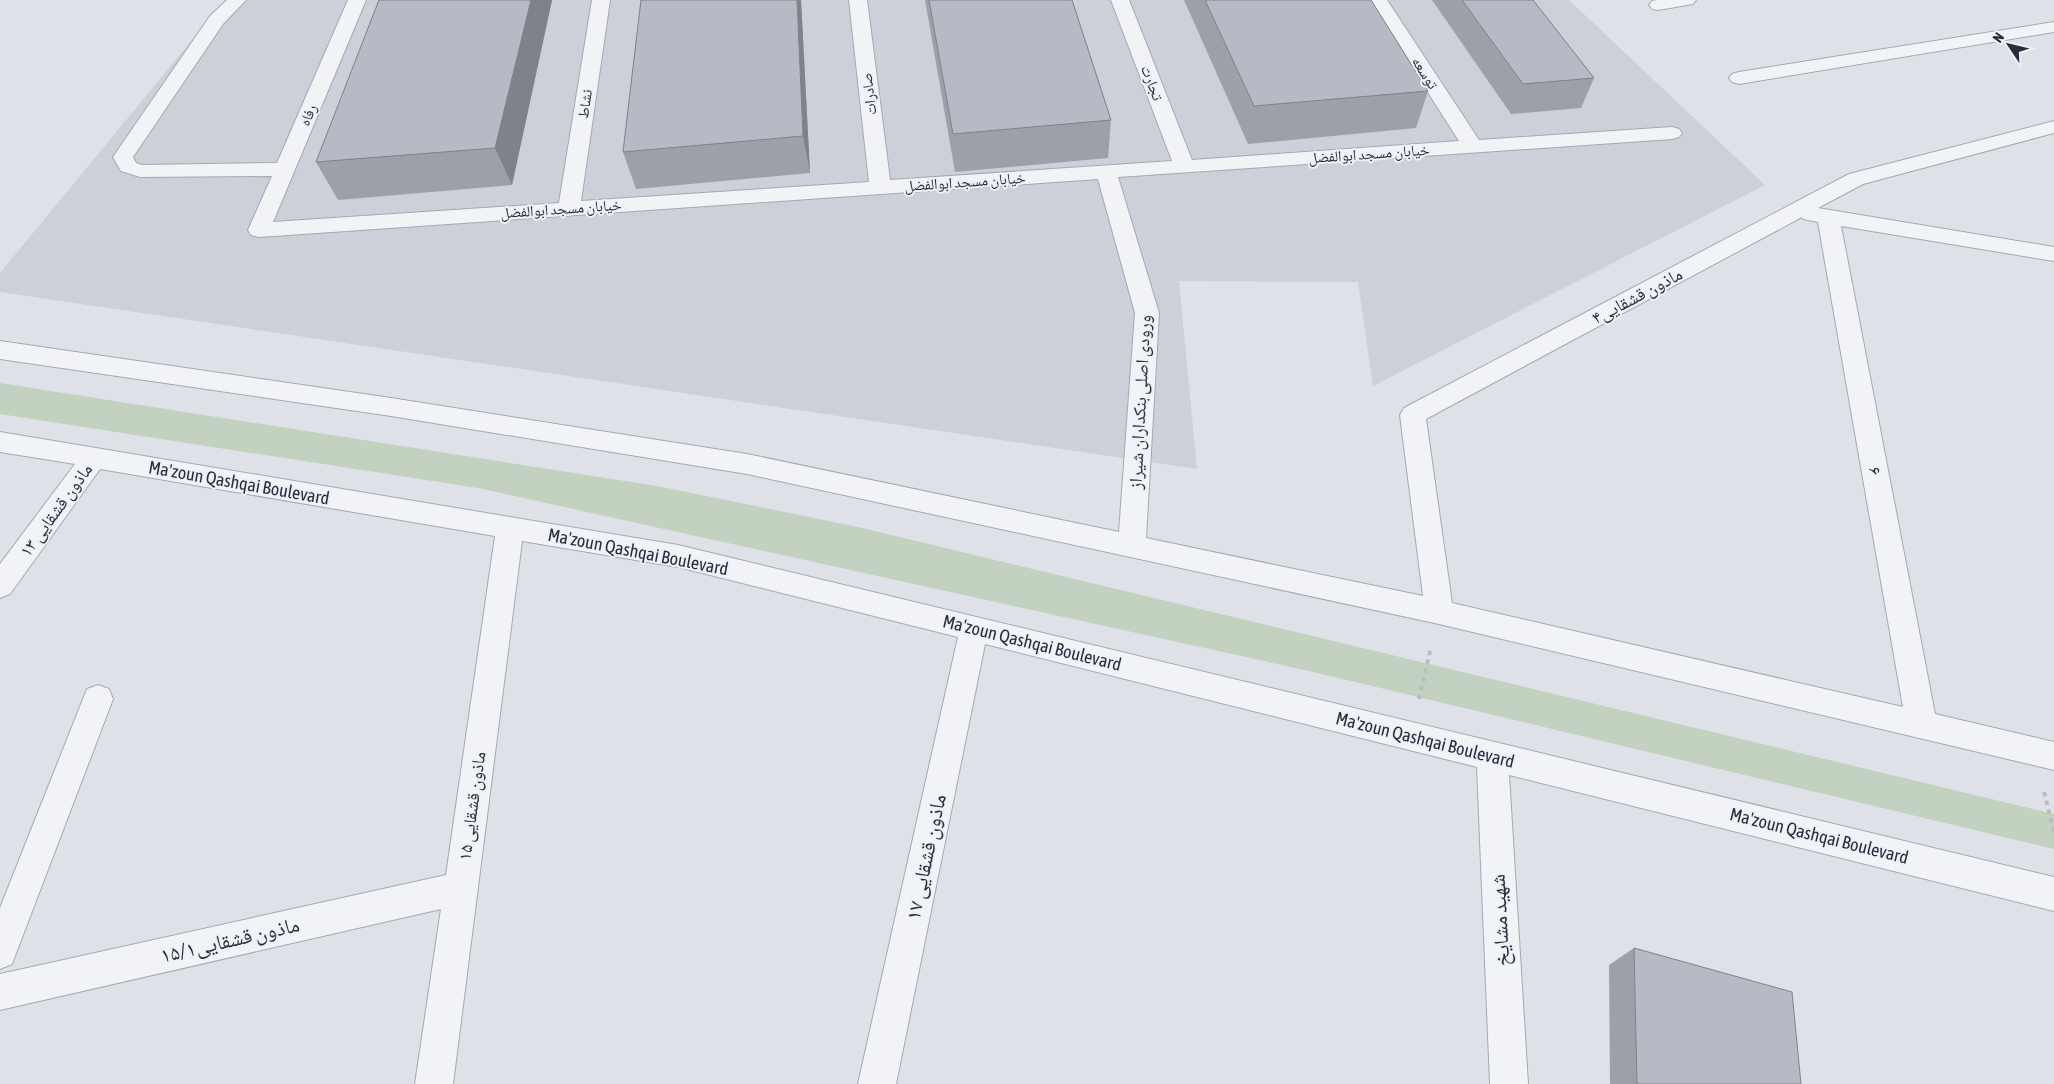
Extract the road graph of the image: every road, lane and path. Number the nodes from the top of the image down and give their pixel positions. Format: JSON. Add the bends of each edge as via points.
{"nodes":[{"id":1,"x":237,"y":0,"type":"edge"},
{"id":2,"x":357,"y":0,"type":"edge"},
{"id":3,"x":600,"y":0,"type":"edge"},
{"id":4,"x":858,"y":0,"type":"edge"},
{"id":5,"x":1120,"y":0,"type":"edge"},
{"id":6,"x":1378,"y":0,"type":"edge"},
{"id":7,"x":1686,"y":0,"type":"edge"},
{"id":8,"x":1658,"y":5,"type":"dead end"},
{"id":9,"x":2054,"y":26,"type":"edge"},
{"id":10,"x":1739,"y":78,"type":"dead end"},
{"id":11,"x":2054,"y":128,"type":"edge"},
{"id":12,"x":1672,"y":134,"type":"dead end"},
{"id":13,"x":1473,"y":147,"type":"junction"},
{"id":14,"x":1185,"y":167,"type":"junction"},
{"id":15,"x":285,"y":169,"type":"junction"},
{"id":16,"x":1106,"y":172,"type":"junction"},
{"id":17,"x":880,"y":188,"type":"junction"},
{"id":18,"x":569,"y":209,"type":"junction"},
{"id":19,"x":1796,"y":211,"type":"junction"},
{"id":20,"x":1828,"y":217,"type":"junction"},
{"id":21,"x":259,"y":230,"type":"joint"},
{"id":22,"x":2054,"y":254,"type":"edge"},
{"id":23,"x":0,"y":350,"type":"edge"},
{"id":24,"x":0,"y":442,"type":"edge"},
{"id":25,"x":94,"y":458,"type":"junction"},
{"id":26,"x":510,"y":528,"type":"junction"},
{"id":27,"x":1132,"y":546,"type":"junction"},
{"id":28,"x":0,"y":586,"type":"edge"},
{"id":29,"x":1439,"y":612,"type":"junction"},
{"id":30,"x":974,"y":629,"type":"junction"},
{"id":31,"x":98,"y":699,"type":"dead end"},
{"id":32,"x":1922,"y":726,"type":"junction"},
{"id":33,"x":1411,"y":736,"type":"junction"},
{"id":34,"x":1492,"y":756,"type":"junction"},
{"id":35,"x":2054,"y":756,"type":"edge"},
{"id":36,"x":461,"y":888,"type":"junction"},
{"id":37,"x":2054,"y":894,"type":"edge"},
{"id":38,"x":0,"y":952,"type":"edge"},
{"id":39,"x":0,"y":992,"type":"edge"},
{"id":40,"x":434,"y":1084,"type":"edge"},
{"id":41,"x":877,"y":1084,"type":"edge"},
{"id":42,"x":1509,"y":1084,"type":"edge"}],
"edges":[{"from":1,"to":15,"type":"street","via":[[216,20],[122,157],[128,167],[140,171]]},
{"from":2,"to":15,"type":"street","name":"رفاه"},
{"from":3,"to":18,"type":"street","name":"نشاط"},
{"from":4,"to":17,"type":"street","name":"صادرات"},
{"from":5,"to":14,"type":"street","name":"تجارت"},
{"from":6,"to":13,"type":"street","name":"توسعه"},
{"from":7,"to":8,"type":"street"},
{"from":9,"to":10,"type":"street"},
{"from":11,"to":19,"type":"street","name":"۴ماذون قشقایی","via":[[1856,179]]},
{"from":12,"to":13,"type":"street","name":"خیابان مسجد ابوالفضل"},
{"from":13,"to":14,"type":"street","name":"خیابان مسجد ابوالفضل"},
{"from":14,"to":16,"type":"street","name":"خیابان مسجد ابوالفضل"},
{"from":15,"to":21,"type":"street","name":"رفاه"},
{"from":16,"to":17,"type":"street","name":"خیابان مسجد ابوالفضل"},
{"from":16,"to":27,"type":"street","name":"ورودی اصلی بنکداران شیراز","via":[[1147,313]]},
{"from":17,"to":18,"type":"street","name":"خیابان مسجد ابوالفضل"},
{"from":18,"to":21,"type":"street","name":"خیابان مسجد ابوالفضل"},
{"from":19,"to":20,"type":"street"},
{"from":19,"to":29,"type":"street","name":"۴ماذون قشقایی","via":[[1413,415]]},
{"from":20,"to":22,"type":"street"},
{"from":20,"to":32,"type":"street","name":"۶"},
{"from":23,"to":27,"type":"street","via":[[391,407],[747,464]]},
{"from":24,"to":25,"type":"street","name":"Ma'zoun Qashqai Boulevard"},
{"from":25,"to":26,"type":"street","name":"Ma'zoun Qashqai Boulevard"},
{"from":25,"to":28,"type":"street","name":"ماذون قشقایی ۱۳"},
{"from":26,"to":30,"type":"street","name":"Ma'zoun Qashqai Boulevard","via":[[678,556]]},
{"from":26,"to":36,"type":"street","name":"ماذون قشقایی ۱۵"},
{"from":27,"to":29,"type":"street"},
{"from":29,"to":32,"type":"street"},
{"from":29,"to":33,"type":"path"},
{"from":30,"to":33,"type":"street","name":"Ma'zoun Qashqai Boulevard"},
{"from":30,"to":41,"type":"street","name":"ماذون قشقایی ۱۷"},
{"from":31,"to":38,"type":"street"},
{"from":32,"to":35,"type":"street"},
{"from":33,"to":34,"type":"street","name":"Ma'zoun Qashqai Boulevard"},
{"from":34,"to":37,"type":"street","name":"Ma'zoun Qashqai Boulevard"},
{"from":34,"to":42,"type":"street","name":"شهید مشایخ"},
{"from":36,"to":39,"type":"street","name":"۱۵/۱ماذون قشقایی"},
{"from":36,"to":40,"type":"street","name":"ماذون قشقایی ۱۵"}]}
